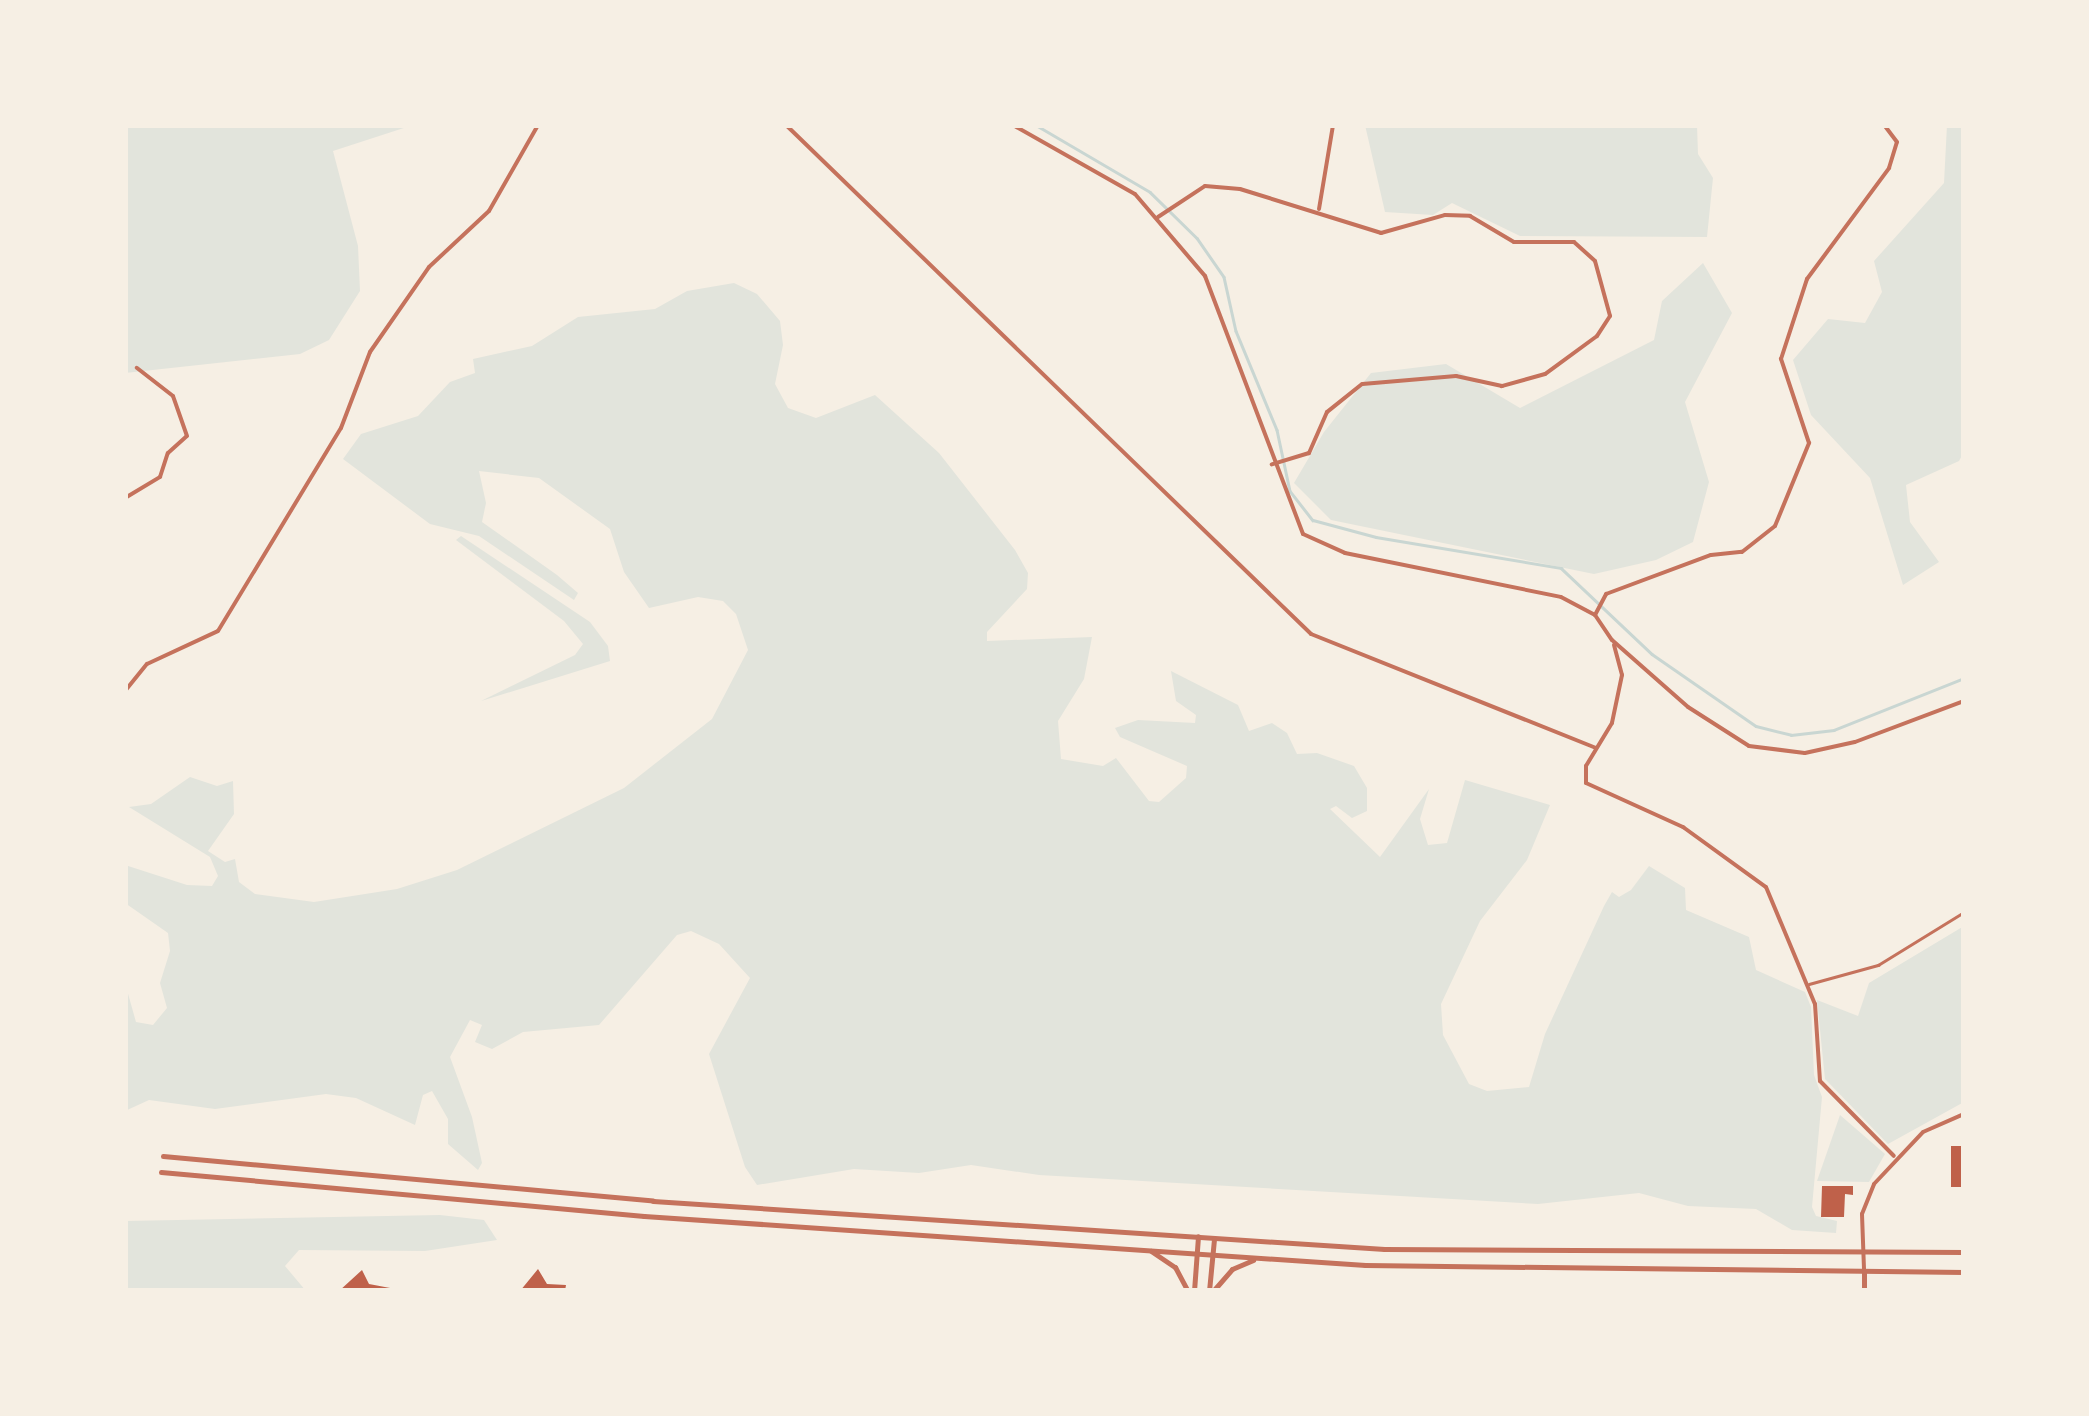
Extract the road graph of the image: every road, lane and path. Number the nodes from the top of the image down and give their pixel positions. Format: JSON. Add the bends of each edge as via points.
{"nodes":[{"id":1,"x":538,"y":125,"type":"edge"},
{"id":2,"x":786,"y":125,"type":"edge"},
{"id":3,"x":1013,"y":125,"type":"edge"},
{"id":4,"x":1333,"y":125,"type":"edge"},
{"id":5,"x":1884,"y":125,"type":"edge"},
{"id":6,"x":1318,"y":210,"type":"junction"},
{"id":7,"x":1160,"y":215,"type":"junction"},
{"id":8,"x":137,"y":368,"type":"dead end"},
{"id":9,"x":1274,"y":464,"type":"junction"},
{"id":10,"x":125,"y":498,"type":"edge"},
{"id":11,"x":1596,"y":613,"type":"junction"},
{"id":12,"x":1612,"y":640,"type":"junction"},
{"id":13,"x":125,"y":691,"type":"edge"},
{"id":14,"x":1964,"y":701,"type":"edge"},
{"id":15,"x":1596,"y":748,"type":"junction"},
{"id":16,"x":1964,"y":912,"type":"edge"},
{"id":17,"x":1808,"y":985,"type":"junction"},
{"id":18,"x":1964,"y":1114,"type":"edge"},
{"id":19,"x":164,"y":1156,"type":"dead end"},
{"id":20,"x":1894,"y":1156,"type":"junction"},
{"id":21,"x":161,"y":1172,"type":"dead end"},
{"id":22,"x":1198,"y":1236,"type":"junction"},
{"id":23,"x":1214,"y":1238,"type":"junction"},
{"id":24,"x":1148,"y":1249,"type":"junction"},
{"id":25,"x":1964,"y":1252,"type":"edge"},
{"id":26,"x":1196,"y":1253,"type":"junction"},
{"id":27,"x":1212,"y":1254,"type":"junction"},
{"id":28,"x":1862,"y":1255,"type":"junction"},
{"id":29,"x":1260,"y":1258,"type":"junction"},
{"id":30,"x":1864,"y":1272,"type":"junction"},
{"id":31,"x":1964,"y":1272,"type":"edge"},
{"id":32,"x":1191,"y":1291,"type":"edge"},
{"id":33,"x":1211,"y":1291,"type":"edge"},
{"id":34,"x":1864,"y":1291,"type":"edge"}],
"edges":[{"from":1,"to":13,"type":"street","via":[[489,210],[430,267],[370,352],[341,428],[218,631],[147,664]]},
{"from":2,"to":15,"type":"street","via":[[1311,634]]},
{"from":3,"to":7,"type":"street"},
{"from":4,"to":6,"type":"street"},
{"from":5,"to":11,"type":"street","via":[[1898,142],[1888,168],[1808,279],[1782,360],[1808,443],[1775,526],[1742,552],[1711,555],[1603,599]]},
{"from":6,"to":7,"type":"street","via":[[1205,186]]},
{"from":6,"to":9,"type":"street","via":[[1381,232],[1456,214],[1514,242],[1574,242],[1594,262],[1610,316],[1597,336],[1520,384],[1488,386],[1456,376],[1351,388],[1327,412],[1309,453]]},
{"from":7,"to":9,"type":"street","via":[[1205,276]]},
{"from":8,"to":10,"type":"street","via":[[172,396],[186,436],[170,450],[160,477]]},
{"from":9,"to":11,"type":"street","via":[[1303,534],[1345,553],[1561,597]]},
{"from":11,"to":12,"type":"street"},
{"from":12,"to":14,"type":"street","via":[[1724,734],[1779,753],[1855,742]]},
{"from":12,"to":15,"type":"street","via":[[1622,676],[1612,722]]},
{"from":15,"to":17,"type":"street","via":[[1586,783],[1682,827],[1766,888]]},
{"from":16,"to":17,"type":"lane","via":[[1878,965]]},
{"from":17,"to":20,"type":"street","via":[[1817,1012],[1823,1088]]},
{"from":18,"to":20,"type":"street","via":[[1934,1124]]},
{"from":19,"to":22,"type":"street","via":[[653,1201]]},
{"from":20,"to":28,"type":"street","via":[[1864,1206]]},
{"from":21,"to":24,"type":"street","via":[[644,1216]]},
{"from":22,"to":23,"type":"street"},
{"from":22,"to":26,"type":"street"},
{"from":23,"to":27,"type":"street"},
{"from":23,"to":28,"type":"street","via":[[1486,1252]]},
{"from":24,"to":26,"type":"street"},
{"from":24,"to":32,"type":"street","via":[[1175,1268]]},
{"from":25,"to":28,"type":"street"},
{"from":26,"to":27,"type":"street"},
{"from":26,"to":32,"type":"street"},
{"from":27,"to":29,"type":"street"},
{"from":27,"to":33,"type":"street"},
{"from":28,"to":30,"type":"street"},
{"from":29,"to":30,"type":"street","via":[[1472,1269]]},
{"from":29,"to":33,"type":"street","via":[[1232,1269]]},
{"from":30,"to":31,"type":"street"},
{"from":30,"to":34,"type":"street"}]}
